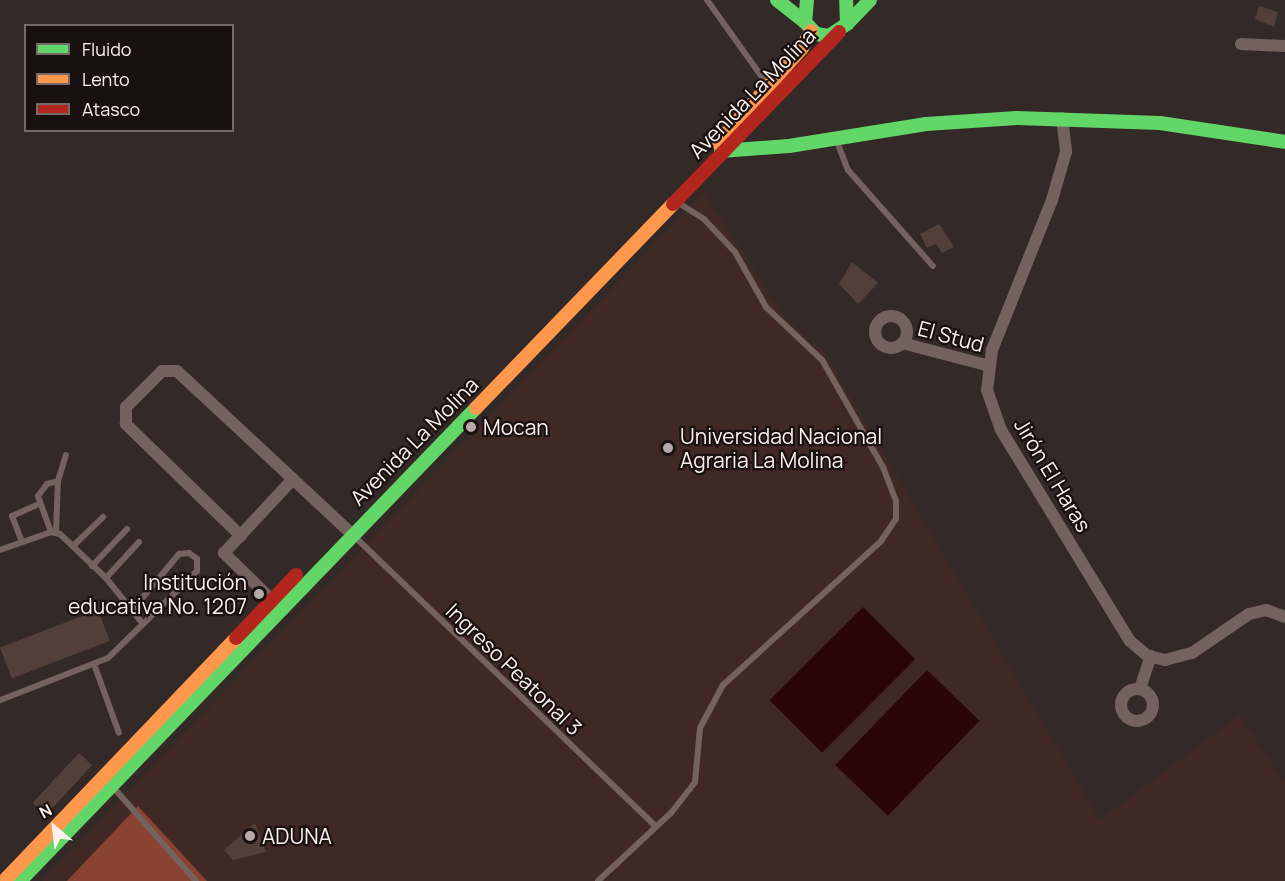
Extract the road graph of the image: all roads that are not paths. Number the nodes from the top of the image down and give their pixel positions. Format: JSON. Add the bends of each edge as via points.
{"nodes":[{"id":1,"x":706,"y":0,"type":"edge"},
{"id":2,"x":777,"y":0,"type":"edge"},
{"id":3,"x":807,"y":0,"type":"edge"},
{"id":4,"x":846,"y":0,"type":"edge"},
{"id":5,"x":870,"y":0,"type":"edge"},
{"id":6,"x":808,"y":26,"type":"junction"},
{"id":7,"x":843,"y":28,"type":"junction"},
{"id":8,"x":1241,"y":44,"type":"dead end"},
{"id":9,"x":1285,"y":46,"type":"edge"},
{"id":10,"x":769,"y":87,"type":"junction"},
{"id":11,"x":757,"y":118,"type":"junction"},
{"id":12,"x":1062,"y":118,"type":"junction"},
{"id":13,"x":835,"y":138,"type":"junction"},
{"id":14,"x":1285,"y":142,"type":"edge"},
{"id":15,"x":789,"y":146,"type":"junction"},
{"id":16,"x":722,"y":148,"type":"junction"},
{"id":17,"x":677,"y":202,"type":"junction"},
{"id":18,"x":933,"y":266,"type":"dead end"},
{"id":19,"x":902,"y":343,"type":"dead end"},
{"id":20,"x":990,"y":366,"type":"junction"},
{"id":21,"x":66,"y":455,"type":"dead end"},
{"id":22,"x":293,"y":479,"type":"junction"},
{"id":23,"x":58,"y":481,"type":"junction"},
{"id":24,"x":37,"y":505,"type":"junction"},
{"id":25,"x":103,"y":517,"type":"dead end"},
{"id":26,"x":127,"y":529,"type":"dead end"},
{"id":27,"x":348,"y":530,"type":"junction"},
{"id":28,"x":54,"y":532,"type":"junction"},
{"id":29,"x":241,"y":536,"type":"junction"},
{"id":30,"x":22,"y":542,"type":"junction"},
{"id":31,"x":140,"y":542,"type":"dead end"},
{"id":32,"x":73,"y":546,"type":"junction"},
{"id":33,"x":1,"y":548,"type":"edge"},
{"id":34,"x":92,"y":566,"type":"junction"},
{"id":35,"x":106,"y":578,"type":"junction"},
{"id":36,"x":276,"y":604,"type":"junction"},
{"id":37,"x":134,"y":608,"type":"junction"},
{"id":38,"x":1285,"y":617,"type":"edge"},
{"id":39,"x":143,"y":624,"type":"junction"},
{"id":40,"x":1150,"y":656,"type":"junction"},
{"id":41,"x":94,"y":664,"type":"junction"},
{"id":42,"x":1140,"y":689,"type":"dead end"},
{"id":43,"x":0,"y":700,"type":"edge"},
{"id":44,"x":119,"y":733,"type":"dead end"},
{"id":45,"x":111,"y":784,"type":"junction"},
{"id":46,"x":656,"y":827,"type":"junction"},
{"id":47,"x":4,"y":881,"type":"edge"},
{"id":48,"x":20,"y":881,"type":"edge"},
{"id":49,"x":196,"y":881,"type":"edge"},
{"id":50,"x":598,"y":881,"type":"edge"}],
"edges":[{"from":1,"to":10,"type":"lane"},
{"from":2,"to":6,"type":"main road"},
{"from":3,"to":6,"type":"main road"},
{"from":4,"to":7,"type":"main road"},
{"from":5,"to":7,"type":"main road","name":"Avenida La Molina"},
{"from":6,"to":7,"type":"main road","via":[[822,36]]},
{"from":6,"to":10,"type":"main road","name":"Avenida La Molina","via":[[802,48]]},
{"from":7,"to":11,"type":"main road","name":"Avenida La Molina"},
{"from":8,"to":9,"type":"street"},
{"from":10,"to":16,"type":"main road","name":"Avenida La Molina"},
{"from":11,"to":15,"type":"main road","via":[[765,137]]},
{"from":11,"to":16,"type":"main road","name":"Avenida La Molina"},
{"from":12,"to":13,"type":"main road","via":[[971,120]]},
{"from":12,"to":14,"type":"main road","via":[[1170,124]]},
{"from":12,"to":20,"type":"street","name":"Jirón El Haras","via":[[1066,152]]},
{"from":13,"to":15,"type":"main road"},
{"from":13,"to":18,"type":"lane","via":[[848,170]]},
{"from":15,"to":16,"type":"main road"},
{"from":16,"to":17,"type":"main road","name":"Avenida La Molina"},
{"from":16,"to":27,"type":"main road","name":"Avenida La Molina"},
{"from":17,"to":27,"type":"main road","name":"Avenida La Molina"},
{"from":17,"to":46,"type":"lane","via":[[704,219],[735,252],[766,307],[822,360],[884,469],[896,501],[896,519],[881,540],[723,685],[700,728],[694,782]]},
{"from":19,"to":20,"type":"street","name":"El Stud"},
{"from":20,"to":40,"type":"street","name":"Jirón El Haras","via":[[987,390],[1001,430],[1130,641]]},
{"from":21,"to":23,"type":"lane"},
{"from":22,"to":27,"type":"street"},
{"from":22,"to":29,"type":"street"},
{"from":22,"to":29,"type":"street","via":[[177,371],[158,374],[126,407],[129,429]]},
{"from":23,"to":24,"type":"lane","via":[[41,489]]},
{"from":23,"to":28,"type":"lane"},
{"from":24,"to":28,"type":"lane"},
{"from":24,"to":30,"type":"lane","via":[[12,516]]},
{"from":25,"to":32,"type":"lane"},
{"from":26,"to":34,"type":"lane"},
{"from":27,"to":36,"type":"main road","name":"Avenida La Molina"},
{"from":27,"to":46,"type":"lane","name":"Ingreso Peatonal 3"},
{"from":28,"to":30,"type":"lane"},
{"from":28,"to":32,"type":"lane"},
{"from":29,"to":36,"type":"street","via":[[224,554]]},
{"from":30,"to":33,"type":"lane"},
{"from":31,"to":35,"type":"lane"},
{"from":32,"to":34,"type":"lane"},
{"from":34,"to":35,"type":"lane"},
{"from":35,"to":37,"type":"lane"},
{"from":36,"to":45,"type":"main road","name":"Avenida La Molina"},
{"from":36,"to":47,"type":"main road","name":"Avenida La Molina"},
{"from":37,"to":39,"type":"lane"},
{"from":37,"to":39,"type":"lane","via":[[179,554],[189,553],[197,559],[197,571]]},
{"from":38,"to":40,"type":"street","via":[[1266,610],[1249,614],[1192,653],[1165,660]]},
{"from":39,"to":41,"type":"lane","via":[[116,653]]},
{"from":40,"to":42,"type":"street"},
{"from":41,"to":43,"type":"lane"},
{"from":41,"to":44,"type":"lane"},
{"from":45,"to":48,"type":"main road","name":"Avenida La Molina"},
{"from":45,"to":49,"type":"lane"},
{"from":46,"to":50,"type":"lane"}]}
